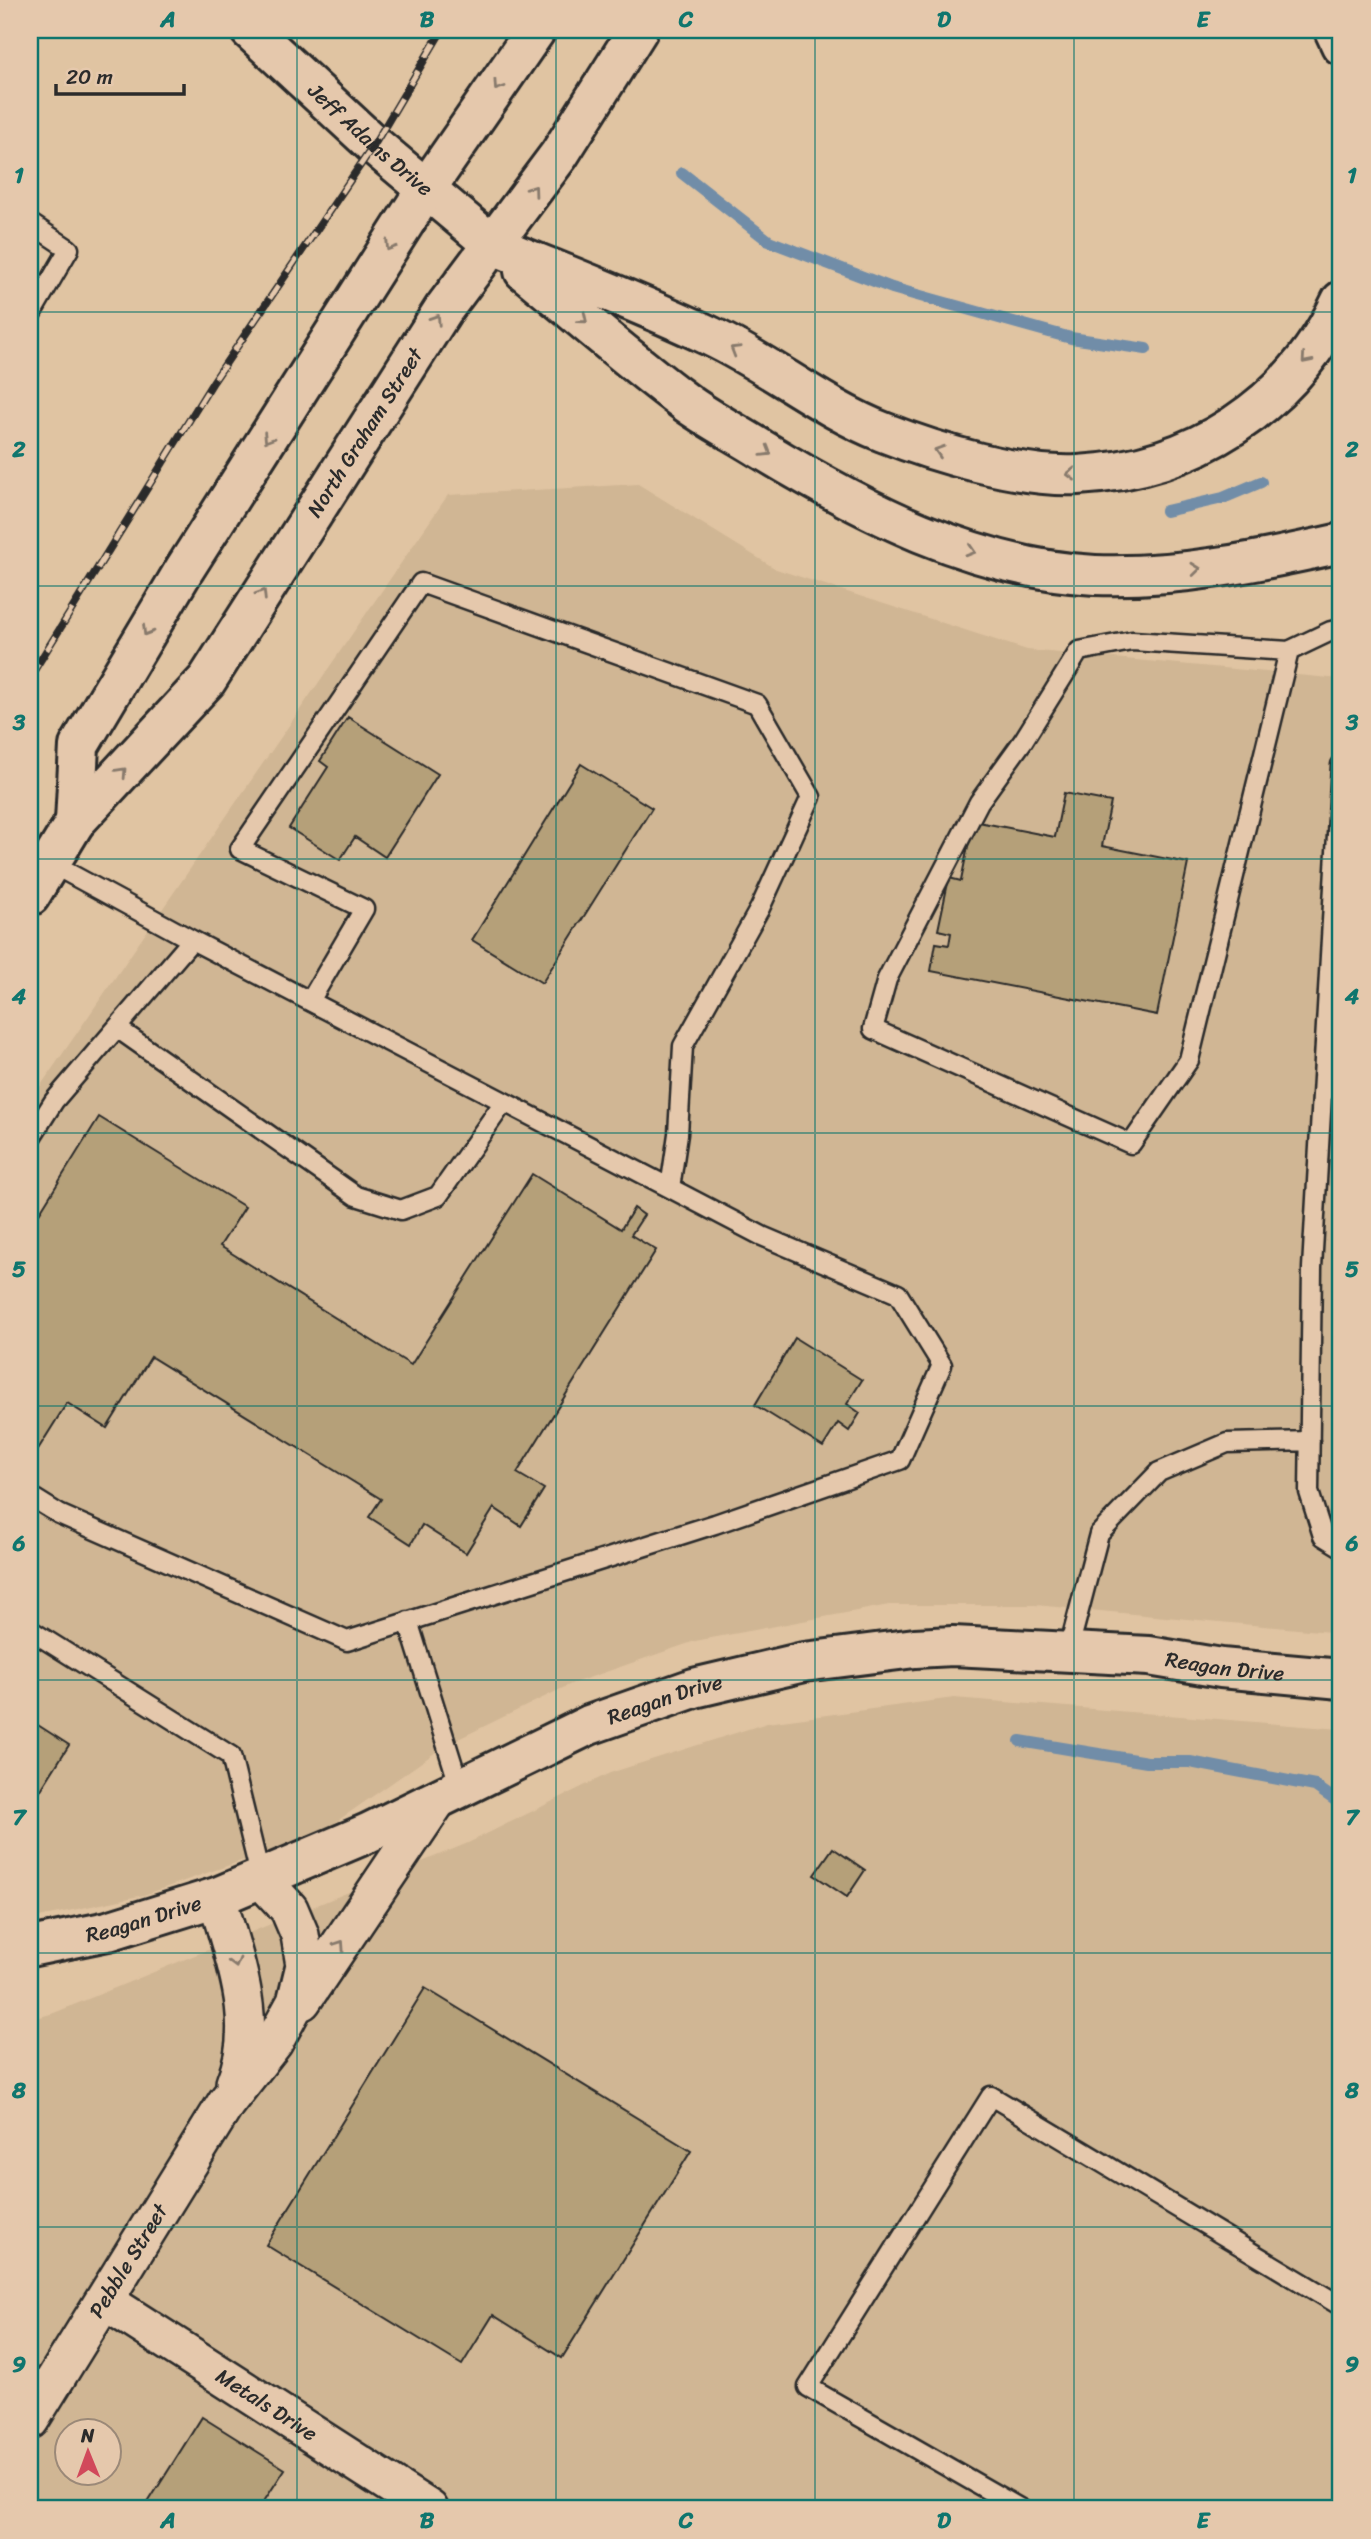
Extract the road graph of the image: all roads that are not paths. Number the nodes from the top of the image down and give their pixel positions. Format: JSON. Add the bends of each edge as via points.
{"nodes":[{"id":1,"x":250,"y":30,"type":"edge"},
{"id":2,"x":536,"y":30,"type":"edge"},
{"id":3,"x":638,"y":30,"type":"edge"},
{"id":4,"x":1334,"y":30,"type":"edge"},
{"id":5,"x":1341,"y":45,"type":"edge"},
{"id":6,"x":426,"y":188,"type":"junction"},
{"id":7,"x":30,"y":223,"type":"edge"},
{"id":8,"x":493,"y":245,"type":"junction"},
{"id":9,"x":1341,"y":301,"type":"edge"},
{"id":10,"x":30,"y":316,"type":"edge"},
{"id":11,"x":1341,"y":543,"type":"edge"},
{"id":12,"x":1341,"y":629,"type":"edge"},
{"id":13,"x":1289,"y":651,"type":"junction"},
{"id":14,"x":1341,"y":765,"type":"edge"},
{"id":15,"x":75,"y":822,"type":"junction"},
{"id":16,"x":52,"y":864,"type":"junction"},
{"id":17,"x":30,"y":896,"type":"edge"},
{"id":18,"x":192,"y":940,"type":"junction"},
{"id":19,"x":310,"y":1002,"type":"junction"},
{"id":20,"x":117,"y":1028,"type":"junction"},
{"id":21,"x":503,"y":1102,"type":"junction"},
{"id":22,"x":30,"y":1139,"type":"edge"},
{"id":23,"x":670,"y":1188,"type":"junction"},
{"id":24,"x":1310,"y":1441,"type":"junction"},
{"id":25,"x":30,"y":1496,"type":"edge"},
{"id":26,"x":1341,"y":1547,"type":"edge"},
{"id":27,"x":408,"y":1621,"type":"junction"},
{"id":28,"x":30,"y":1630,"type":"edge"},
{"id":29,"x":1068,"y":1652,"type":"junction"},
{"id":30,"x":1341,"y":1679,"type":"edge"},
{"id":31,"x":449,"y":1794,"type":"junction"},
{"id":32,"x":261,"y":1879,"type":"junction"},
{"id":33,"x":217,"y":1897,"type":"junction"},
{"id":34,"x":30,"y":1947,"type":"edge"},
{"id":35,"x":274,"y":2042,"type":"junction"},
{"id":36,"x":226,"y":2103,"type":"junction"},
{"id":37,"x":105,"y":2301,"type":"junction"},
{"id":38,"x":1341,"y":2306,"type":"edge"},
{"id":39,"x":30,"y":2420,"type":"edge"},
{"id":40,"x":429,"y":2509,"type":"edge"},
{"id":41,"x":1021,"y":2509,"type":"edge"}],
"edges":[{"from":1,"to":6,"type":"main road","name":"Jeff Adams Drive"},
{"from":2,"to":6,"type":"main road","name":"North Graham Street","one_way":true},
{"from":8,"to":3,"type":"main road","name":"North Graham Street","one_way":true,"via":[[559,155]]},
{"from":4,"to":5,"type":"main road"},
{"from":6,"to":8,"type":"main road","name":"Jeff Adams Drive"},
{"from":6,"to":15,"type":"main road","name":"North Graham Street","one_way":true,"via":[[184,570],[79,746]]},
{"from":7,"to":10,"type":"lane","via":[[69,249]]},
{"from":9,"to":8,"type":"main road","one_way":true,"via":[[1312,354],[1271,398],[1223,434],[1138,467],[1047,474],[963,459],[883,432],[836,410],[714,338]]},
{"from":8,"to":11,"type":"main road","name":"Jeff Adams Drive","one_way":true,"via":[[686,403],[828,489],[944,543],[1018,565],[1095,575],[1247,564]]},
{"from":15,"to":8,"type":"main road","name":"North Graham Street","one_way":true,"via":[[207,680],[443,310]]},
{"from":12,"to":13,"type":"lane"},
{"from":13,"to":13,"type":"lane","via":[[1132,641],[1079,651],[979,802],[887,979],[873,1029],[1131,1144],[1189,1060]]},
{"from":14,"to":24,"type":"lane","via":[[1312,1268]]},
{"from":15,"to":16,"type":"main road","name":"North Graham Street"},
{"from":16,"to":17,"type":"main road","name":"North Graham Street"},
{"from":16,"to":18,"type":"lane"},
{"from":18,"to":19,"type":"lane"},
{"from":18,"to":20,"type":"lane"},
{"from":19,"to":21,"type":"lane"},
{"from":19,"to":23,"type":"lane","via":[[364,909],[240,849],[421,583],[757,704],[811,797],[760,908],[682,1046]]},
{"from":20,"to":21,"type":"lane","via":[[356,1196],[401,1210],[438,1196]]},
{"from":20,"to":22,"type":"lane","via":[[54,1101]]},
{"from":21,"to":23,"type":"lane"},
{"from":23,"to":27,"type":"lane","via":[[762,1236],[898,1294],[942,1365],[900,1460]]},
{"from":24,"to":26,"type":"lane","via":[[1309,1492],[1324,1536]]},
{"from":24,"to":29,"type":"lane","via":[[1227,1443],[1159,1472],[1099,1534]]},
{"from":25,"to":27,"type":"lane","via":[[60,1514],[347,1641]]},
{"from":27,"to":31,"type":"lane"},
{"from":28,"to":32,"type":"lane","via":[[231,1756]]},
{"from":29,"to":30,"type":"main road","name":"Reagan Drive","via":[[1149,1656]]},
{"from":29,"to":31,"type":"main road","name":"Reagan Drive","via":[[940,1647],[804,1662],[694,1688],[589,1725]]},
{"from":31,"to":32,"type":"main road","name":"Reagan Drive"},
{"from":35,"to":31,"type":"street","name":"Pebble Street","one_way":true},
{"from":32,"to":33,"type":"main road","name":"Reagan Drive"},
{"from":32,"to":35,"type":"street","name":"Pebble Street","via":[[289,1909],[306,1965],[296,2001]]},
{"from":33,"to":34,"type":"main road","name":"Reagan Drive","via":[[108,1931]]},
{"from":33,"to":36,"type":"street","name":"Pebble Street","one_way":true,"via":[[246,2005],[243,2065]]},
{"from":35,"to":36,"type":"street","name":"Pebble Street"},
{"from":36,"to":37,"type":"street","name":"Pebble Street"},
{"from":37,"to":39,"type":"street","name":"Pebble Street"},
{"from":37,"to":40,"type":"street","name":"Metals Drive"},
{"from":38,"to":41,"type":"lane","via":[[991,2096],[808,2387]]}]}
